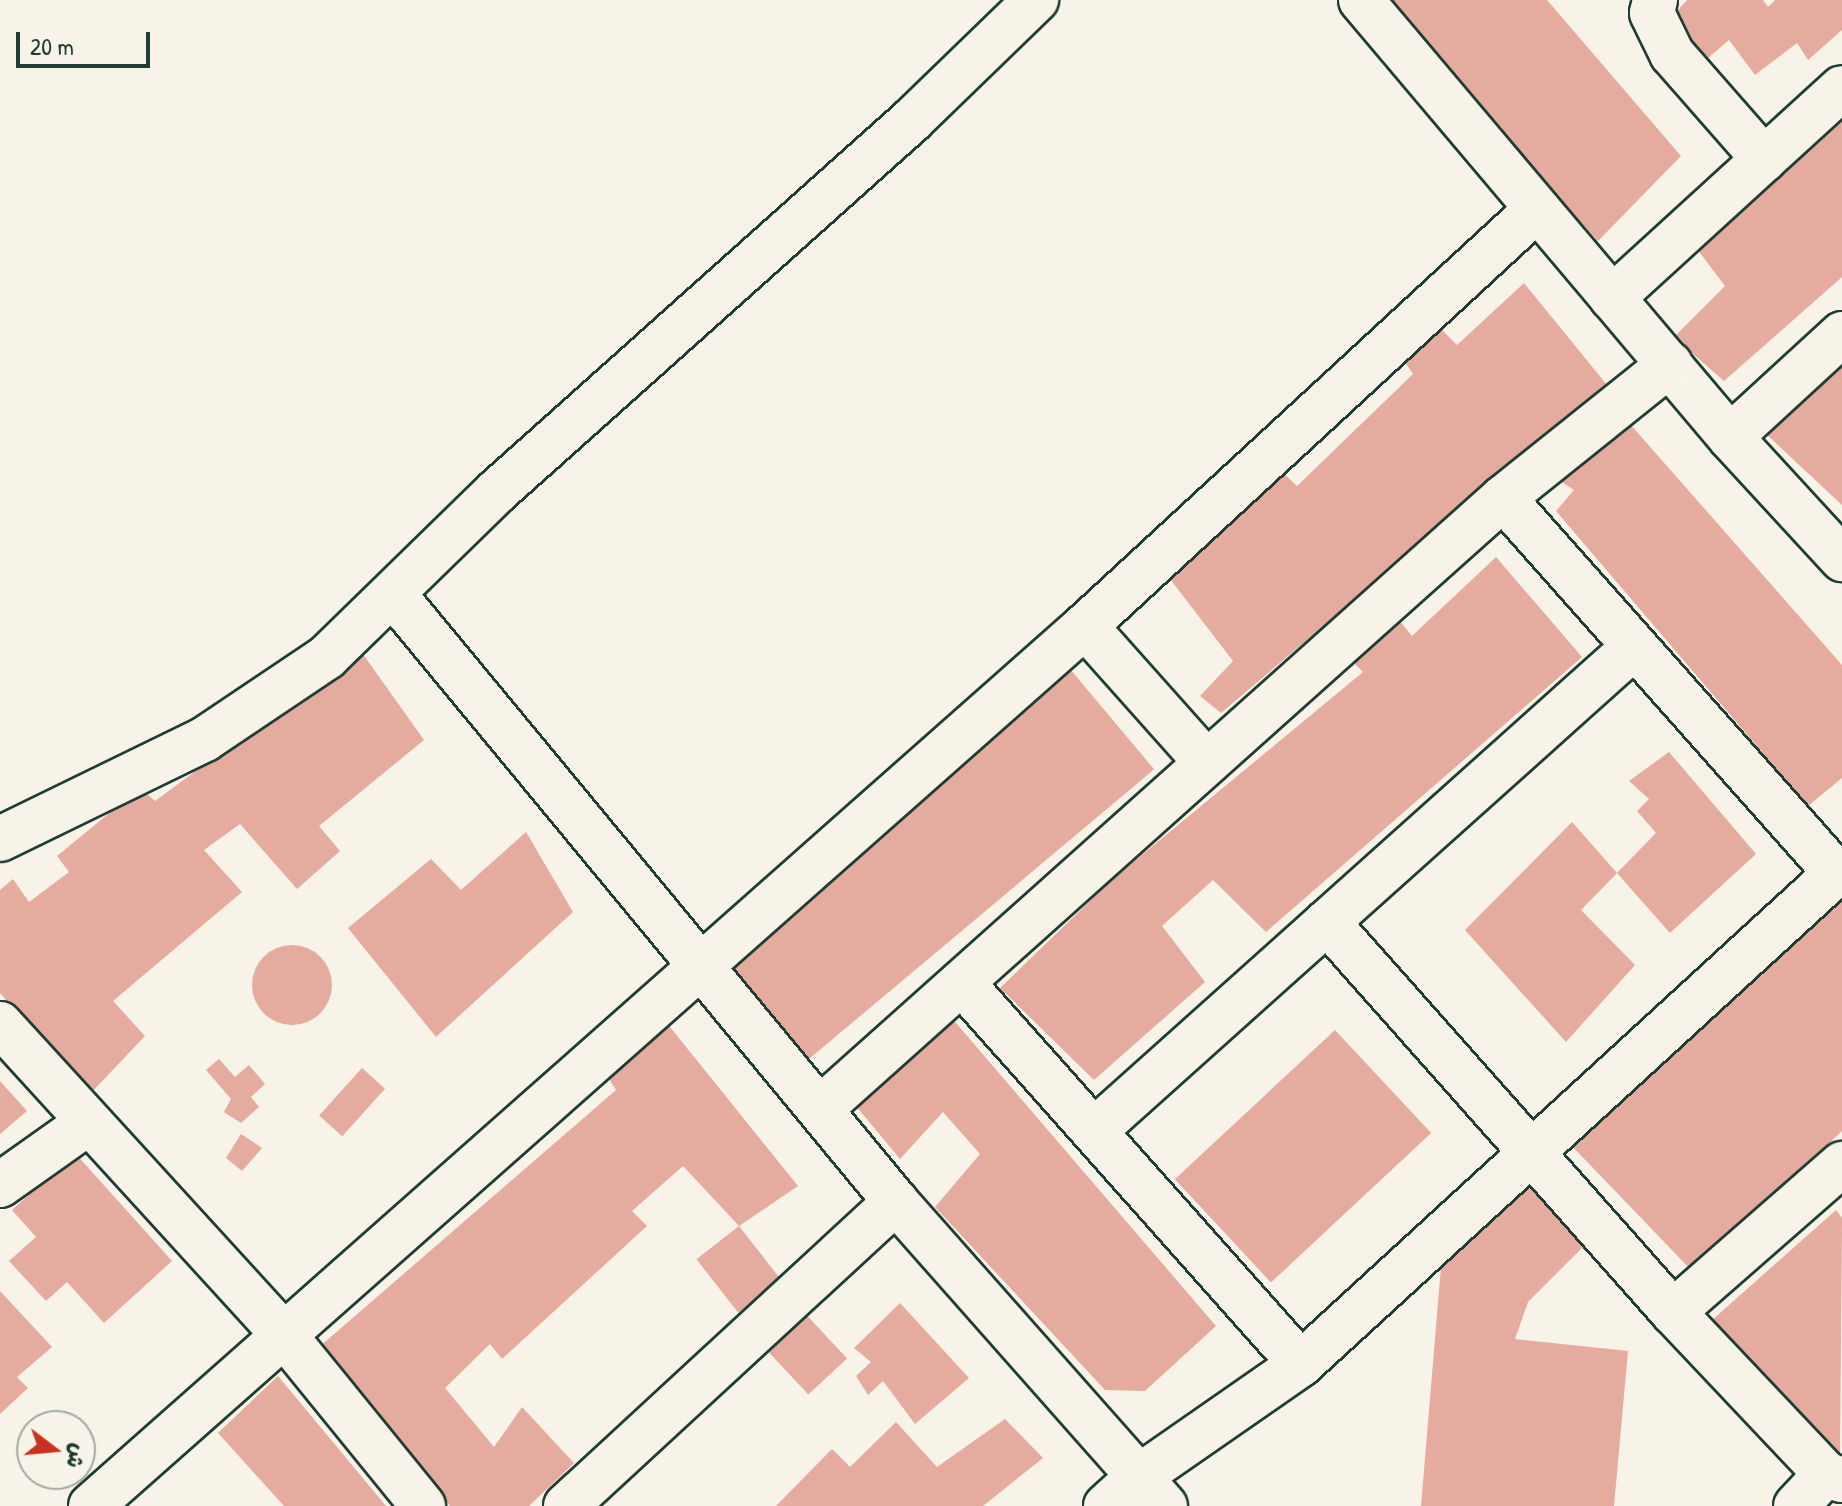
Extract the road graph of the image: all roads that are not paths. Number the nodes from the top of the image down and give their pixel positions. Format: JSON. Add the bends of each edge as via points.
{"nodes":[{"id":1,"x":1036,"y":0,"type":"edge"},
{"id":2,"x":1361,"y":0,"type":"edge"},
{"id":3,"x":1655,"y":0,"type":"edge"},
{"id":4,"x":1842,"y":88,"type":"edge"},
{"id":5,"x":1764,"y":159,"type":"junction"},
{"id":6,"x":1537,"y":209,"type":"junction"},
{"id":7,"x":1612,"y":298,"type":"junction"},
{"id":8,"x":1842,"y":334,"type":"edge"},
{"id":9,"x":1670,"y":364,"type":"junction"},
{"id":10,"x":1730,"y":437,"type":"junction"},
{"id":11,"x":1503,"y":498,"type":"junction"},
{"id":12,"x":1842,"y":559,"type":"edge"},
{"id":13,"x":394,"y":595,"type":"junction"},
{"id":14,"x":1085,"y":626,"type":"junction"},
{"id":15,"x":1634,"y":647,"type":"junction"},
{"id":16,"x":1207,"y":763,"type":"junction"},
{"id":17,"x":0,"y":839,"type":"edge"},
{"id":18,"x":1839,"y":870,"type":"edge"},
{"id":19,"x":1327,"y":922,"type":"junction"},
{"id":20,"x":704,"y":965,"type":"junction"},
{"id":21,"x":962,"y":983,"type":"junction"},
{"id":22,"x":0,"y":1024,"type":"edge"},
{"id":23,"x":821,"y":1108,"type":"junction"},
{"id":24,"x":86,"y":1124,"type":"junction"},
{"id":25,"x":1094,"y":1131,"type":"junction"},
{"id":26,"x":1535,"y":1150,"type":"junction"},
{"id":27,"x":1842,"y":1164,"type":"edge"},
{"id":28,"x":0,"y":1185,"type":"edge"},
{"id":29,"x":896,"y":1202,"type":"junction"},
{"id":30,"x":1673,"y":1312,"type":"junction"},
{"id":31,"x":285,"y":1336,"type":"junction"},
{"id":32,"x":1301,"y":1364,"type":"junction"},
{"id":33,"x":1834,"y":1477,"type":"edge"},
{"id":34,"x":1136,"y":1497,"type":"edge"},
{"id":35,"x":91,"y":1506,"type":"edge"},
{"id":36,"x":423,"y":1506,"type":"edge"},
{"id":37,"x":566,"y":1506,"type":"edge"},
{"id":38,"x":1796,"y":1506,"type":"edge"}],
"edges":[{"from":1,"to":13,"type":"street","via":[[912,120],[496,492]]},
{"from":2,"to":6,"type":"street"},
{"from":3,"to":5,"type":"street","via":[[1652,13],[1672,54]]},
{"from":4,"to":5,"type":"street"},
{"from":5,"to":7,"type":"street"},
{"from":6,"to":7,"type":"street"},
{"from":6,"to":14,"type":"street"},
{"from":7,"to":9,"type":"street"},
{"from":8,"to":10,"type":"street"},
{"from":9,"to":10,"type":"street"},
{"from":9,"to":11,"type":"street"},
{"from":10,"to":12,"type":"street"},
{"from":11,"to":15,"type":"street"},
{"from":11,"to":16,"type":"street"},
{"from":13,"to":17,"type":"street","via":[[327,657],[205,739]]},
{"from":13,"to":20,"type":"street"},
{"from":14,"to":16,"type":"street"},
{"from":14,"to":20,"type":"street"},
{"from":15,"to":18,"type":"street"},
{"from":15,"to":19,"type":"street"},
{"from":16,"to":21,"type":"street"},
{"from":18,"to":26,"type":"street"},
{"from":19,"to":25,"type":"street"},
{"from":19,"to":26,"type":"street"},
{"from":20,"to":23,"type":"street"},
{"from":20,"to":31,"type":"street"},
{"from":21,"to":23,"type":"street"},
{"from":21,"to":25,"type":"street"},
{"from":22,"to":24,"type":"street"},
{"from":23,"to":29,"type":"street"},
{"from":24,"to":28,"type":"street"},
{"from":24,"to":31,"type":"street"},
{"from":25,"to":32,"type":"street"},
{"from":26,"to":30,"type":"street"},
{"from":26,"to":32,"type":"street"},
{"from":27,"to":30,"type":"street"},
{"from":29,"to":34,"type":"street"},
{"from":29,"to":37,"type":"street"},
{"from":30,"to":33,"type":"street"},
{"from":31,"to":35,"type":"street"},
{"from":31,"to":36,"type":"street"},
{"from":32,"to":34,"type":"street"},
{"from":33,"to":38,"type":"street"}]}
